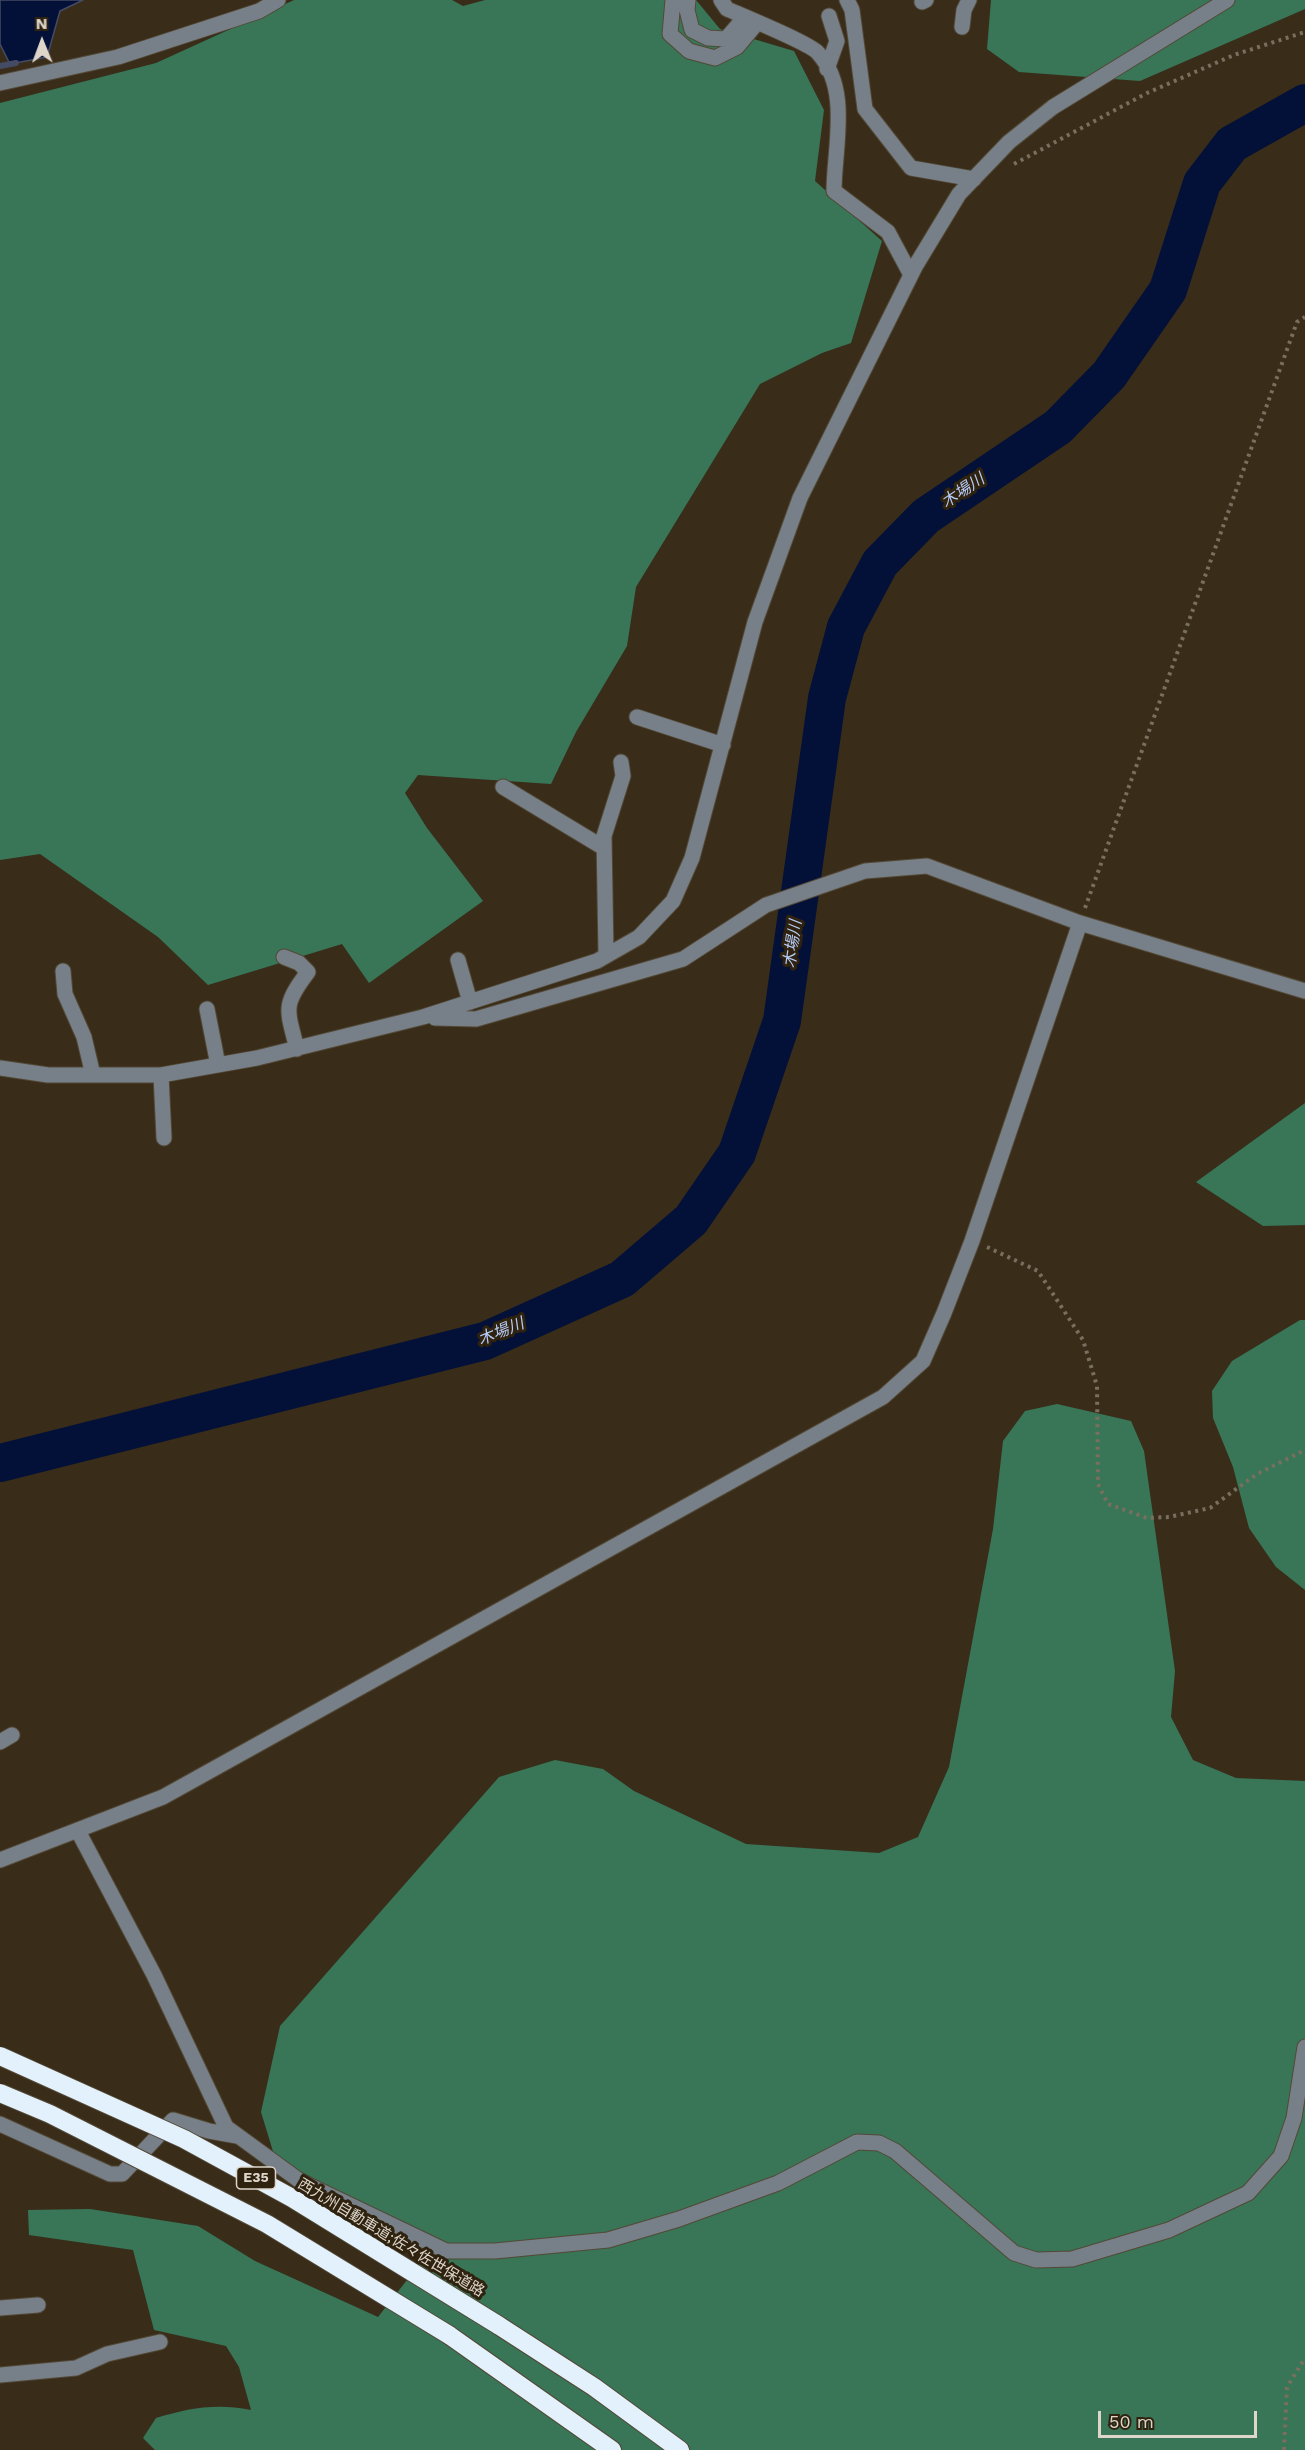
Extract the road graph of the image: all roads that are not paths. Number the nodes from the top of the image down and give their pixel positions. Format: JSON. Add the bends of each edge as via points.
{"nodes":[{"id":1,"x":278,"y":0,"type":"edge"},
{"id":2,"x":673,"y":0,"type":"edge"},
{"id":3,"x":688,"y":0,"type":"edge"},
{"id":4,"x":721,"y":0,"type":"edge"},
{"id":5,"x":847,"y":0,"type":"edge"},
{"id":6,"x":969,"y":0,"type":"edge"},
{"id":7,"x":1227,"y":0,"type":"edge"},
{"id":8,"x":829,"y":16,"type":"dead end"},
{"id":9,"x":751,"y":20,"type":"junction"},
{"id":10,"x":962,"y":27,"type":"dead end"},
{"id":11,"x":860,"y":71,"type":"junction"},
{"id":12,"x":830,"y":74,"type":"junction"},
{"id":13,"x":0,"y":83,"type":"edge"},
{"id":14,"x":974,"y":179,"type":"junction"},
{"id":15,"x":910,"y":275,"type":"junction"},
{"id":16,"x":638,"y":717,"type":"dead end"},
{"id":17,"x":723,"y":745,"type":"junction"},
{"id":18,"x":621,"y":762,"type":"dead end"},
{"id":19,"x":503,"y":787,"type":"dead end"},
{"id":20,"x":604,"y":848,"type":"junction"},
{"id":21,"x":1080,"y":923,"type":"junction"},
{"id":22,"x":606,"y":955,"type":"junction"},
{"id":23,"x":284,"y":957,"type":"dead end"},
{"id":24,"x":458,"y":960,"type":"dead end"},
{"id":25,"x":63,"y":971,"type":"dead end"},
{"id":26,"x":1305,"y":991,"type":"edge"},
{"id":27,"x":470,"y":1002,"type":"junction"},
{"id":28,"x":207,"y":1009,"type":"dead end"},
{"id":29,"x":423,"y":1017,"type":"junction"},
{"id":30,"x":297,"y":1048,"type":"junction"},
{"id":31,"x":218,"y":1065,"type":"junction"},
{"id":32,"x":0,"y":1068,"type":"edge"},
{"id":33,"x":93,"y":1075,"type":"junction"},
{"id":34,"x":161,"y":1075,"type":"junction"},
{"id":35,"x":164,"y":1138,"type":"dead end"},
{"id":36,"x":78,"y":1831,"type":"junction"},
{"id":37,"x":0,"y":1860,"type":"edge"},
{"id":38,"x":1305,"y":2047,"type":"edge"},
{"id":39,"x":0,"y":2056,"type":"edge"},
{"id":40,"x":0,"y":2093,"type":"edge"},
{"id":41,"x":0,"y":2124,"type":"edge"},
{"id":42,"x":240,"y":2136,"type":"junction"},
{"id":43,"x":38,"y":2305,"type":"dead end"},
{"id":44,"x":0,"y":2308,"type":"edge"},
{"id":45,"x":160,"y":2342,"type":"dead end"},
{"id":46,"x":0,"y":2375,"type":"edge"},
{"id":47,"x":612,"y":2450,"type":"edge"},
{"id":48,"x":680,"y":2450,"type":"edge"}],
"edges":[{"from":1,"to":13,"type":"street","via":[[259,11],[118,57]]},
{"from":2,"to":9,"type":"street","via":[[670,34],[697,54],[715,58],[737,47]]},
{"from":3,"to":9,"type":"street","via":[[692,30],[708,39],[726,39]]},
{"from":4,"to":9,"type":"street","via":[[727,9]]},
{"from":5,"to":11,"type":"street","via":[[852,10]]},
{"from":6,"to":10,"type":"street"},
{"from":7,"to":14,"type":"street","via":[[1053,107],[1009,142]]},
{"from":8,"to":12,"type":"street","via":[[837,41]]},
{"from":9,"to":12,"type":"street","via":[[818,52]]},
{"from":11,"to":12,"type":"street"},
{"from":11,"to":14,"type":"street","via":[[865,109],[911,168]]},
{"from":12,"to":15,"type":"street","via":[[838,113],[834,191],[888,232]]},
{"from":14,"to":15,"type":"street","via":[[959,194]]},
{"from":15,"to":17,"type":"street","via":[[800,498],[755,622]]},
{"from":16,"to":17,"type":"street"},
{"from":17,"to":22,"type":"street","via":[[692,858],[673,902],[639,937]]},
{"from":18,"to":20,"type":"street","via":[[623,776],[604,836]]},
{"from":19,"to":20,"type":"street"},
{"from":20,"to":22,"type":"street"},
{"from":21,"to":26,"type":"street"},
{"from":21,"to":29,"type":"street","via":[[927,866],[866,871],[766,905],[683,958],[476,1019]]},
{"from":21,"to":36,"type":"street","via":[[972,1240],[923,1361],[883,1397],[163,1797]]},
{"from":22,"to":27,"type":"street"},
{"from":23,"to":30,"type":"street","via":[[308,972],[294,990],[287,1008]]},
{"from":24,"to":27,"type":"street"},
{"from":25,"to":33,"type":"street","via":[[65,994],[84,1037]]},
{"from":27,"to":29,"type":"street"},
{"from":28,"to":31,"type":"street"},
{"from":29,"to":30,"type":"street"},
{"from":30,"to":31,"type":"street"},
{"from":31,"to":34,"type":"street"},
{"from":32,"to":33,"type":"street","via":[[48,1075]]},
{"from":33,"to":34,"type":"street"},
{"from":34,"to":35,"type":"street"},
{"from":36,"to":37,"type":"street"},
{"from":36,"to":42,"type":"street","via":[[154,1975],[226,2127]]},
{"from":38,"to":42,"type":"street","via":[[1294,2118],[1281,2156],[1248,2193],[1169,2230],[1072,2259],[1036,2260],[1014,2253],[895,2151],[879,2143],[857,2142],[778,2183],[608,2240],[495,2252],[446,2251],[300,2181]]},
{"from":39,"to":48,"type":"highway","name":"西九州自動車道;佐々佐世保道路","number":"E35","bridge":true,"via":[[184,2139],[292,2198],[594,2387]]},
{"from":40,"to":47,"type":"highway","number":"E35","bridge":true,"via":[[140,2158],[267,2224],[449,2335]]},
{"from":41,"to":42,"type":"street","via":[[110,2174],[122,2174],[173,2120]]},
{"from":43,"to":44,"type":"street"},
{"from":45,"to":46,"type":"street","via":[[106,2354],[76,2368]]}]}
